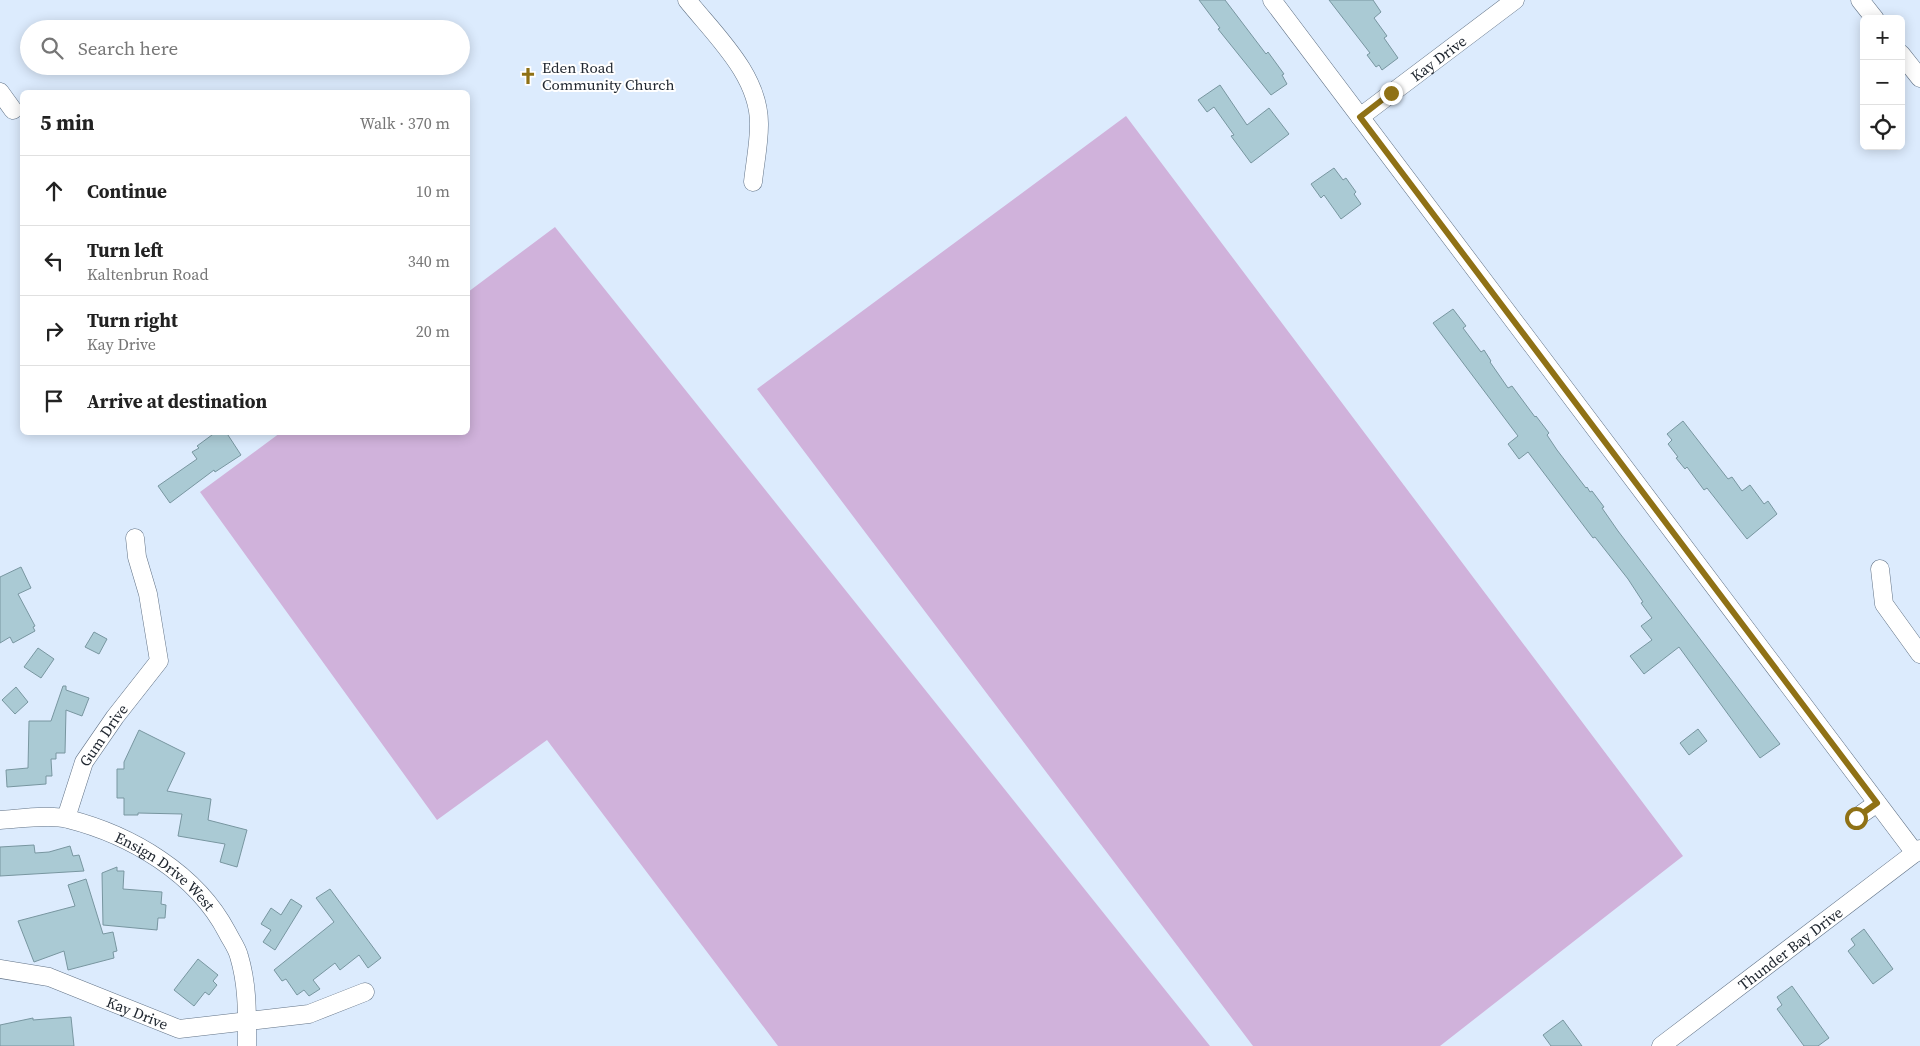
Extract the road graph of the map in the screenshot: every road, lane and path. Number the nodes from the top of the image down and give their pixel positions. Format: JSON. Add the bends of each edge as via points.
{"nodes":[{"id":1,"x":687,"y":0,"type":"edge"},
{"id":2,"x":1272,"y":0,"type":"edge"},
{"id":3,"x":1515,"y":0,"type":"edge"},
{"id":4,"x":1860,"y":0,"type":"edge"},
{"id":5,"x":1872,"y":15,"type":"edge"},
{"id":6,"x":1905,"y":59,"type":"edge"},
{"id":7,"x":1920,"y":78,"type":"edge"},
{"id":8,"x":0,"y":92,"type":"edge"},
{"id":9,"x":13,"y":110,"type":"dead end"},
{"id":10,"x":1360,"y":117,"type":"junction"},
{"id":11,"x":753,"y":182,"type":"dead end"},
{"id":12,"x":135,"y":538,"type":"dead end"},
{"id":13,"x":1880,"y":569,"type":"dead end"},
{"id":14,"x":1920,"y":654,"type":"edge"},
{"id":15,"x":1877,"y":803,"type":"junction"},
{"id":16,"x":66,"y":818,"type":"junction"},
{"id":17,"x":1856,"y":818,"type":"dead end"},
{"id":18,"x":0,"y":820,"type":"edge"},
{"id":19,"x":1917,"y":851,"type":"edge"},
{"id":20,"x":0,"y":969,"type":"edge"},
{"id":21,"x":365,"y":992,"type":"dead end"},
{"id":22,"x":247,"y":1020,"type":"junction"},
{"id":23,"x":248,"y":1046,"type":"edge"},
{"id":24,"x":1661,"y":1046,"type":"edge"}],
"edges":[{"from":1,"to":11,"type":"street","via":[[742,69],[755,96],[759,124]]},
{"from":2,"to":10,"type":"street"},
{"from":3,"to":10,"type":"street","name":"Kay Drive"},
{"from":4,"to":5,"type":"street"},
{"from":6,"to":7,"type":"street"},
{"from":8,"to":9,"type":"street"},
{"from":10,"to":15,"type":"street"},
{"from":12,"to":16,"type":"street","name":"Gum Drive","via":[[159,661],[84,762]]},
{"from":13,"to":14,"type":"street","via":[[1884,604]]},
{"from":15,"to":17,"type":"street"},
{"from":15,"to":19,"type":"street"},
{"from":16,"to":18,"type":"street","name":"Ensign Drive West"},
{"from":16,"to":22,"type":"street","name":"Ensign Drive West","via":[[126,840],[159,859],[206,900],[239,954],[247,989]]},
{"from":19,"to":24,"type":"street","name":"Thunder Bay Drive"},
{"from":20,"to":22,"type":"street","name":"Kay Drive","via":[[49,977],[179,1030]]},
{"from":21,"to":22,"type":"street","name":"Kay Drive","via":[[309,1014]]},
{"from":22,"to":23,"type":"street","name":"Ensign Drive West"}]}
